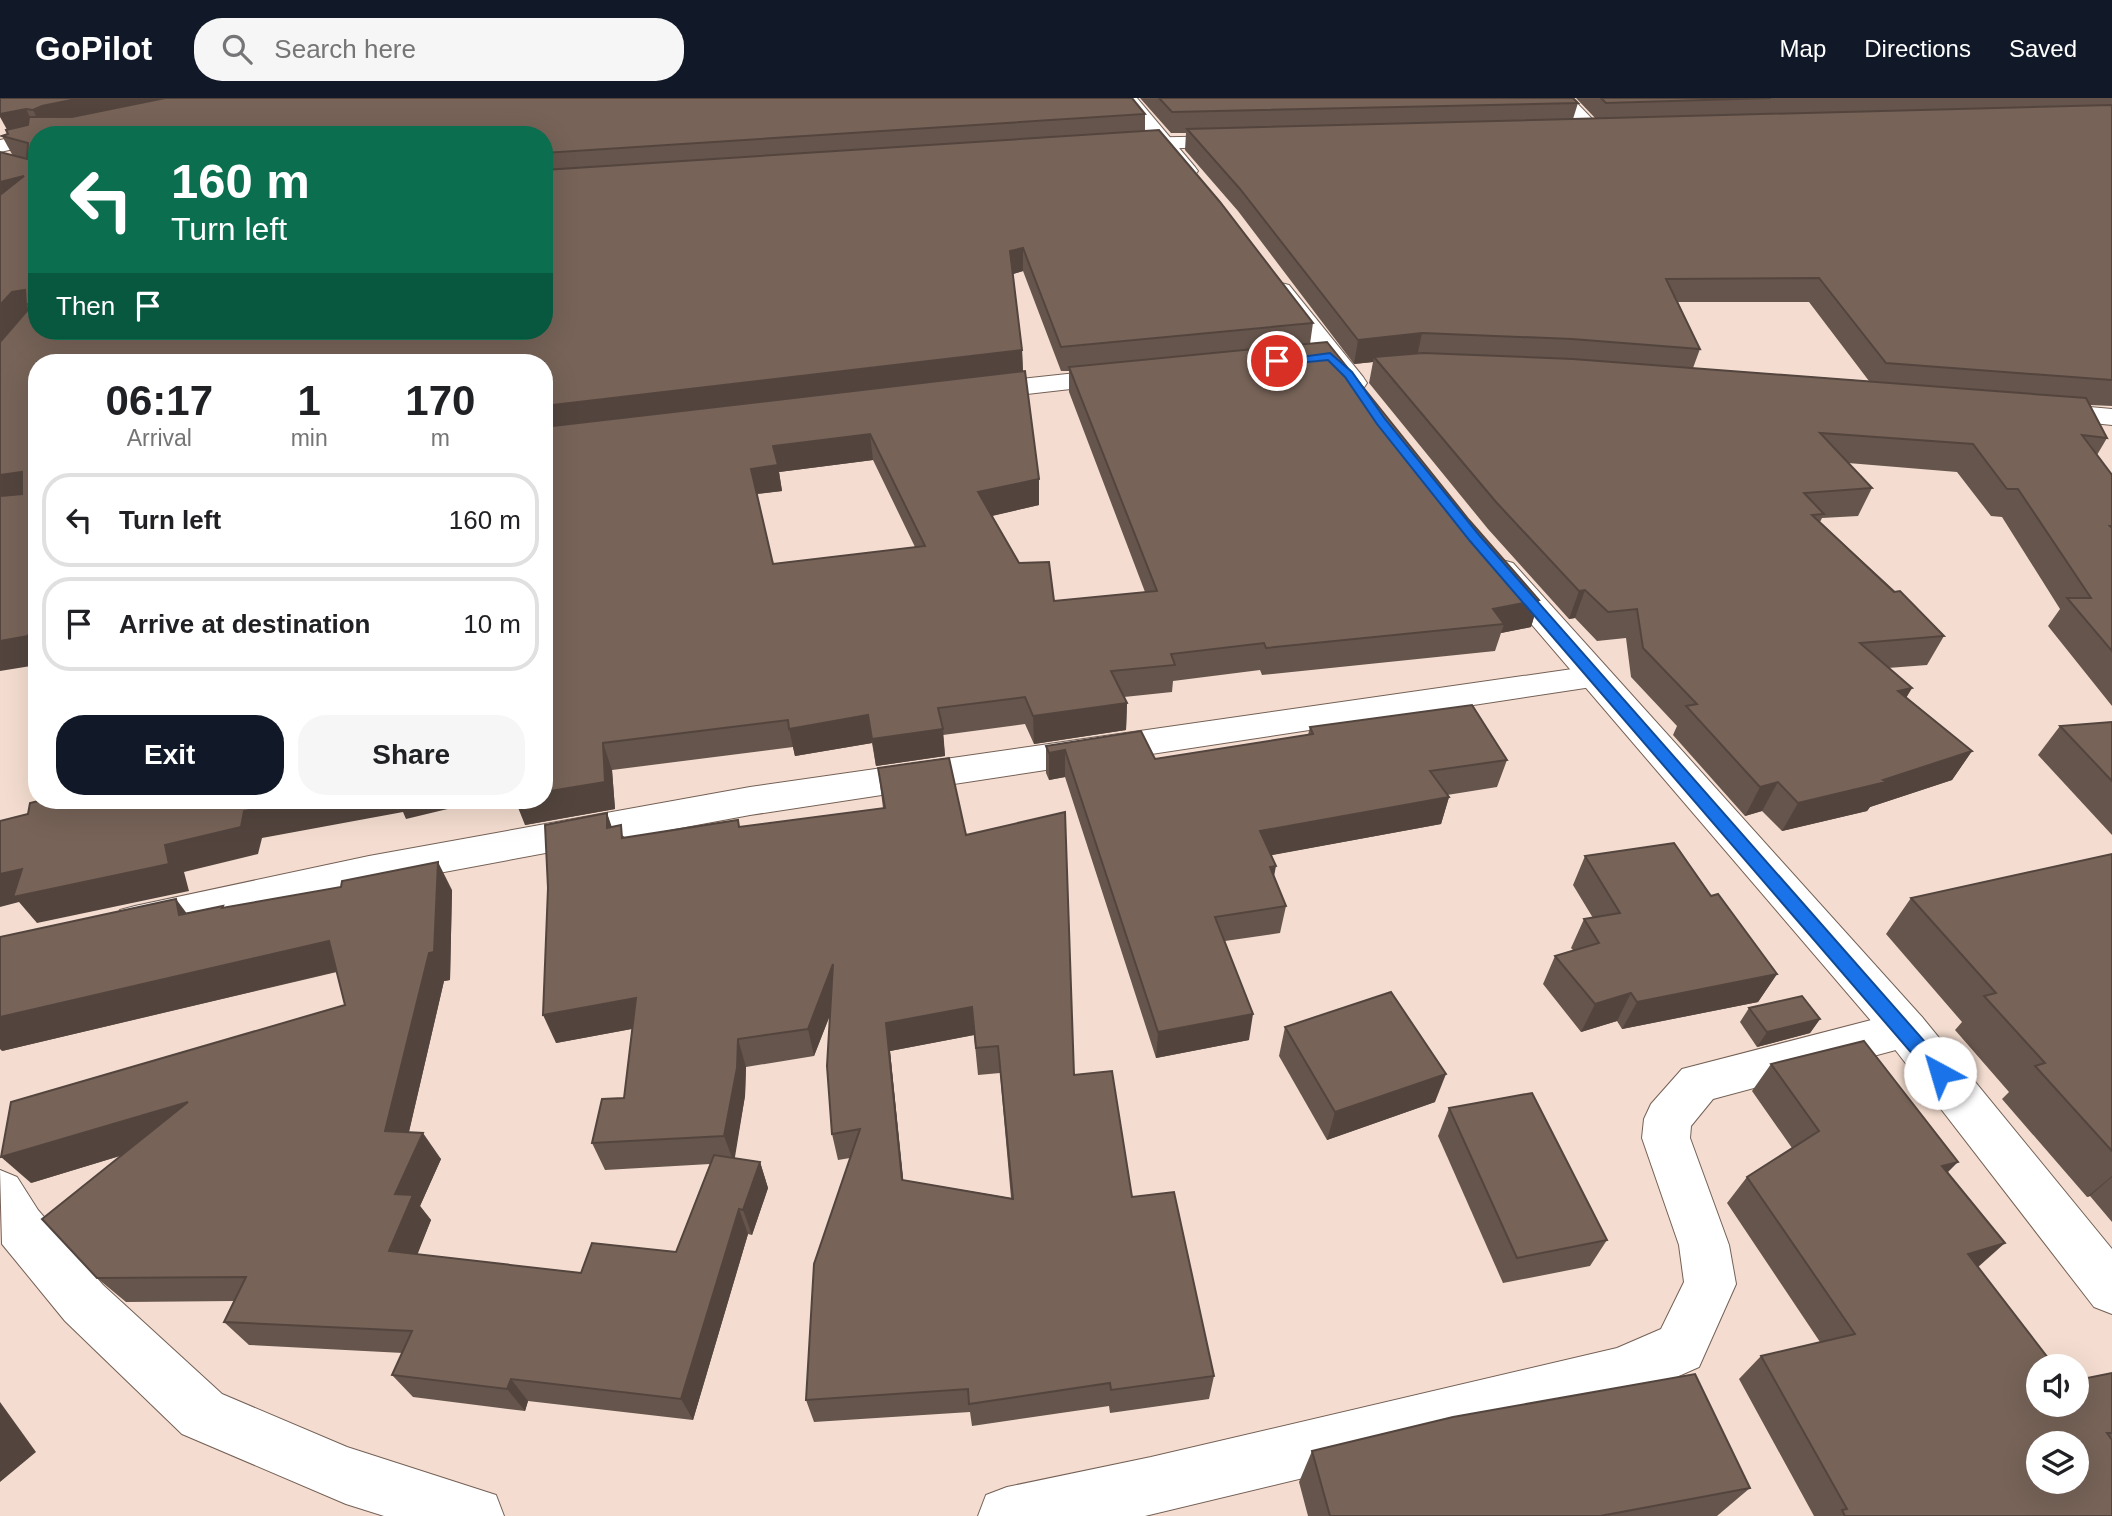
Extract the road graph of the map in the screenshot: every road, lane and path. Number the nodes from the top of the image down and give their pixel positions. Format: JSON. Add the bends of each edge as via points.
{"nodes":[{"id":1,"x":1127,"y":98,"type":"edge"},
{"id":2,"x":1562,"y":98,"type":"edge"},
{"id":3,"x":1564,"y":131,"type":"edge"},
{"id":4,"x":28,"y":140,"type":"edge"},
{"id":5,"x":1163,"y":142,"type":"junction"},
{"id":6,"x":1264,"y":142,"type":"edge"},
{"id":7,"x":1109,"y":145,"type":"edge"},
{"id":8,"x":0,"y":146,"type":"edge"},
{"id":9,"x":1212,"y":199,"type":"edge"},
{"id":10,"x":1260,"y":261,"type":"edge"},
{"id":11,"x":1150,"y":373,"type":"edge"},
{"id":12,"x":947,"y":395,"type":"edge"},
{"id":13,"x":2017,"y":408,"type":"edge"},
{"id":14,"x":1374,"y":412,"type":"edge"},
{"id":15,"x":2112,"y":417,"type":"edge"},
{"id":16,"x":1483,"y":548,"type":"edge"},
{"id":17,"x":1593,"y":677,"type":"junction"},
{"id":18,"x":96,"y":930,"type":"edge"},
{"id":19,"x":1906,"y":1030,"type":"junction"},
{"id":20,"x":0,"y":1193,"type":"edge"},
{"id":21,"x":2112,"y":1289,"type":"edge"},
{"id":22,"x":475,"y":1516,"type":"edge"},
{"id":23,"x":1007,"y":1516,"type":"edge"}],
"edges":[{"from":1,"to":5,"type":"street"},
{"from":2,"to":3,"type":"street","via":[[1599,130]]},
{"from":4,"to":8,"type":"street"},
{"from":5,"to":6,"type":"street"},
{"from":5,"to":7,"type":"street"},
{"from":5,"to":9,"type":"street"},
{"from":10,"to":14,"type":"street"},
{"from":11,"to":12,"type":"street"},
{"from":13,"to":15,"type":"street"},
{"from":16,"to":17,"type":"street"},
{"from":17,"to":18,"type":"street","via":[[750,801],[369,871]]},
{"from":17,"to":19,"type":"street"},
{"from":19,"to":21,"type":"street"},
{"from":19,"to":23,"type":"street","via":[[1698,1083],[1668,1119],[1666,1138],[1704,1245],[1710,1284],[1680,1349],[1620,1375]]},
{"from":20,"to":22,"type":"street","via":[[20,1227],[84,1303],[202,1414],[345,1475]]}]}
